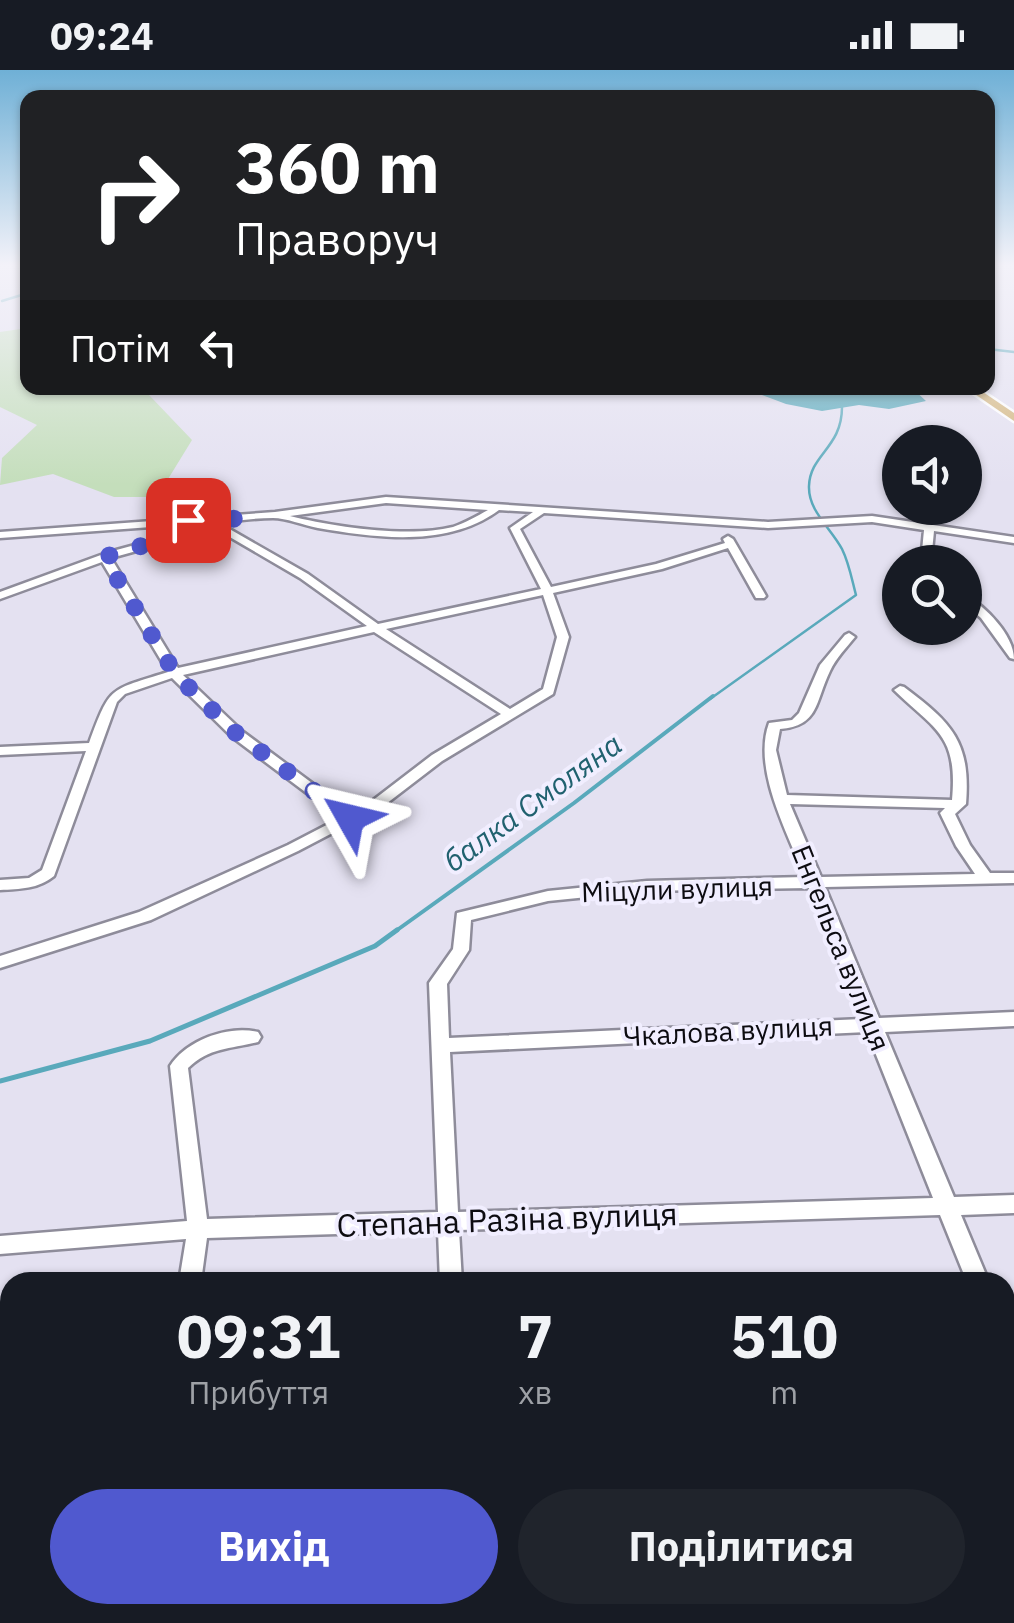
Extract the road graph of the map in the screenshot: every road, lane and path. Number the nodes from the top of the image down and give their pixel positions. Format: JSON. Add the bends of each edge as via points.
{"nodes":[{"id":1,"x":982,"y":395,"type":"edge"},
{"id":2,"x":1014,"y":418,"type":"edge"},
{"id":3,"x":499,"y":508,"type":"junction"},
{"id":4,"x":551,"y":510,"type":"junction"},
{"id":5,"x":275,"y":515,"type":"junction"},
{"id":6,"x":243,"y":516,"type":"junction"},
{"id":7,"x":717,"y":520,"type":"junction"},
{"id":8,"x":218,"y":526,"type":"junction"},
{"id":9,"x":930,"y":528,"type":"junction"},
{"id":10,"x":0,"y":536,"type":"edge"},
{"id":11,"x":1014,"y":540,"type":"edge"},
{"id":12,"x":730,"y":544,"type":"junction"},
{"id":13,"x":928,"y":545,"type":"edge"},
{"id":14,"x":104,"y":557,"type":"junction"},
{"id":15,"x":546,"y":590,"type":"junction"},
{"id":16,"x":0,"y":596,"type":"edge"},
{"id":17,"x":760,"y":596,"type":"dead end"},
{"id":18,"x":982,"y":613,"type":"edge"},
{"id":19,"x":374,"y":626,"type":"junction"},
{"id":20,"x":848,"y":638,"type":"dead end"},
{"id":21,"x":1014,"y":656,"type":"edge"},
{"id":22,"x":175,"y":674,"type":"junction"},
{"id":23,"x":900,"y":690,"type":"dead end"},
{"id":24,"x":510,"y":714,"type":"junction"},
{"id":25,"x":95,"y":747,"type":"junction"},
{"id":26,"x":0,"y":751,"type":"edge"},
{"id":27,"x":781,"y":799,"type":"junction"},
{"id":28,"x":959,"y":804,"type":"junction"},
{"id":29,"x":350,"y":818,"type":"junction"},
{"id":30,"x":1014,"y":878,"type":"edge"},
{"id":31,"x":986,"y":879,"type":"junction"},
{"id":32,"x":813,"y":884,"type":"junction"},
{"id":33,"x":0,"y":885,"type":"edge"},
{"id":34,"x":0,"y":962,"type":"edge"},
{"id":35,"x":1014,"y":1019,"type":"edge"},
{"id":36,"x":873,"y":1024,"type":"junction"},
{"id":37,"x":252,"y":1037,"type":"dead end"},
{"id":38,"x":442,"y":1045,"type":"junction"},
{"id":39,"x":1014,"y":1204,"type":"edge"},
{"id":40,"x":947,"y":1206,"type":"junction"},
{"id":41,"x":450,"y":1223,"type":"junction"},
{"id":42,"x":198,"y":1229,"type":"junction"},
{"id":43,"x":0,"y":1245,"type":"edge"},
{"id":44,"x":192,"y":1272,"type":"edge"},
{"id":45,"x":451,"y":1272,"type":"edge"},
{"id":46,"x":974,"y":1272,"type":"edge"}],
"edges":[{"from":1,"to":2,"type":"main road"},
{"from":3,"to":4,"type":"street"},
{"from":3,"to":5,"type":"street","via":[[374,501]]},
{"from":3,"to":5,"type":"street","via":[[439,531],[328,527]]},
{"from":4,"to":7,"type":"street"},
{"from":4,"to":15,"type":"street","via":[[516,528]]},
{"from":5,"to":6,"type":"street"},
{"from":6,"to":8,"type":"street"},
{"from":6,"to":10,"type":"street"},
{"from":7,"to":9,"type":"street","via":[[872,520]]},
{"from":7,"to":12,"type":"street"},
{"from":8,"to":14,"type":"street"},
{"from":8,"to":19,"type":"street"},
{"from":9,"to":11,"type":"street"},
{"from":9,"to":13,"type":"street"},
{"from":12,"to":15,"type":"street","via":[[658,568]]},
{"from":12,"to":17,"type":"street"},
{"from":14,"to":16,"type":"street"},
{"from":14,"to":22,"type":"street"},
{"from":15,"to":19,"type":"street"},
{"from":15,"to":24,"type":"street","via":[[563,637],[549,691]]},
{"from":18,"to":21,"type":"street"},
{"from":19,"to":22,"type":"street"},
{"from":19,"to":24,"type":"street"},
{"from":20,"to":27,"type":"street","name":"Енгельса вулиця","via":[[826,665],[805,715],[770,731]]},
{"from":22,"to":25,"type":"street","via":[[121,692]]},
{"from":22,"to":29,"type":"street","via":[[237,734]]},
{"from":23,"to":28,"type":"street","via":[[954,740]]},
{"from":24,"to":29,"type":"street"},
{"from":25,"to":26,"type":"street"},
{"from":25,"to":33,"type":"street","via":[[48,872],[42,879]]},
{"from":27,"to":28,"type":"street"},
{"from":27,"to":32,"type":"street","name":"Енгельса вулиця"},
{"from":28,"to":31,"type":"street","via":[[947,813]]},
{"from":29,"to":34,"type":"street","via":[[145,916]]},
{"from":30,"to":31,"type":"street","name":"Міцули вулиця"},
{"from":31,"to":32,"type":"street","name":"Міцули вулиця"},
{"from":32,"to":36,"type":"street","name":"Енгельса вулиця"},
{"from":32,"to":38,"type":"street","name":"Міцули вулиця","via":[[647,886],[548,896],[463,917],[461,950],[438,983]]},
{"from":35,"to":36,"type":"street","name":"Чкалова вулиця"},
{"from":36,"to":38,"type":"street","name":"Чкалова вулиця"},
{"from":36,"to":40,"type":"street","name":"Енгельса вулиця"},
{"from":37,"to":42,"type":"street","via":[[213,1041],[179,1066]]},
{"from":38,"to":41,"type":"street"},
{"from":39,"to":40,"type":"street","name":"Степана Разіна вулиця"},
{"from":40,"to":41,"type":"street","name":"Степана Разіна вулиця"},
{"from":40,"to":46,"type":"street","name":"Енгельса вулиця"},
{"from":41,"to":42,"type":"street","name":"Степана Разіна вулиця"},
{"from":41,"to":45,"type":"street"},
{"from":42,"to":43,"type":"street","name":"Степана Разіна вулиця"},
{"from":42,"to":44,"type":"street"}]}
